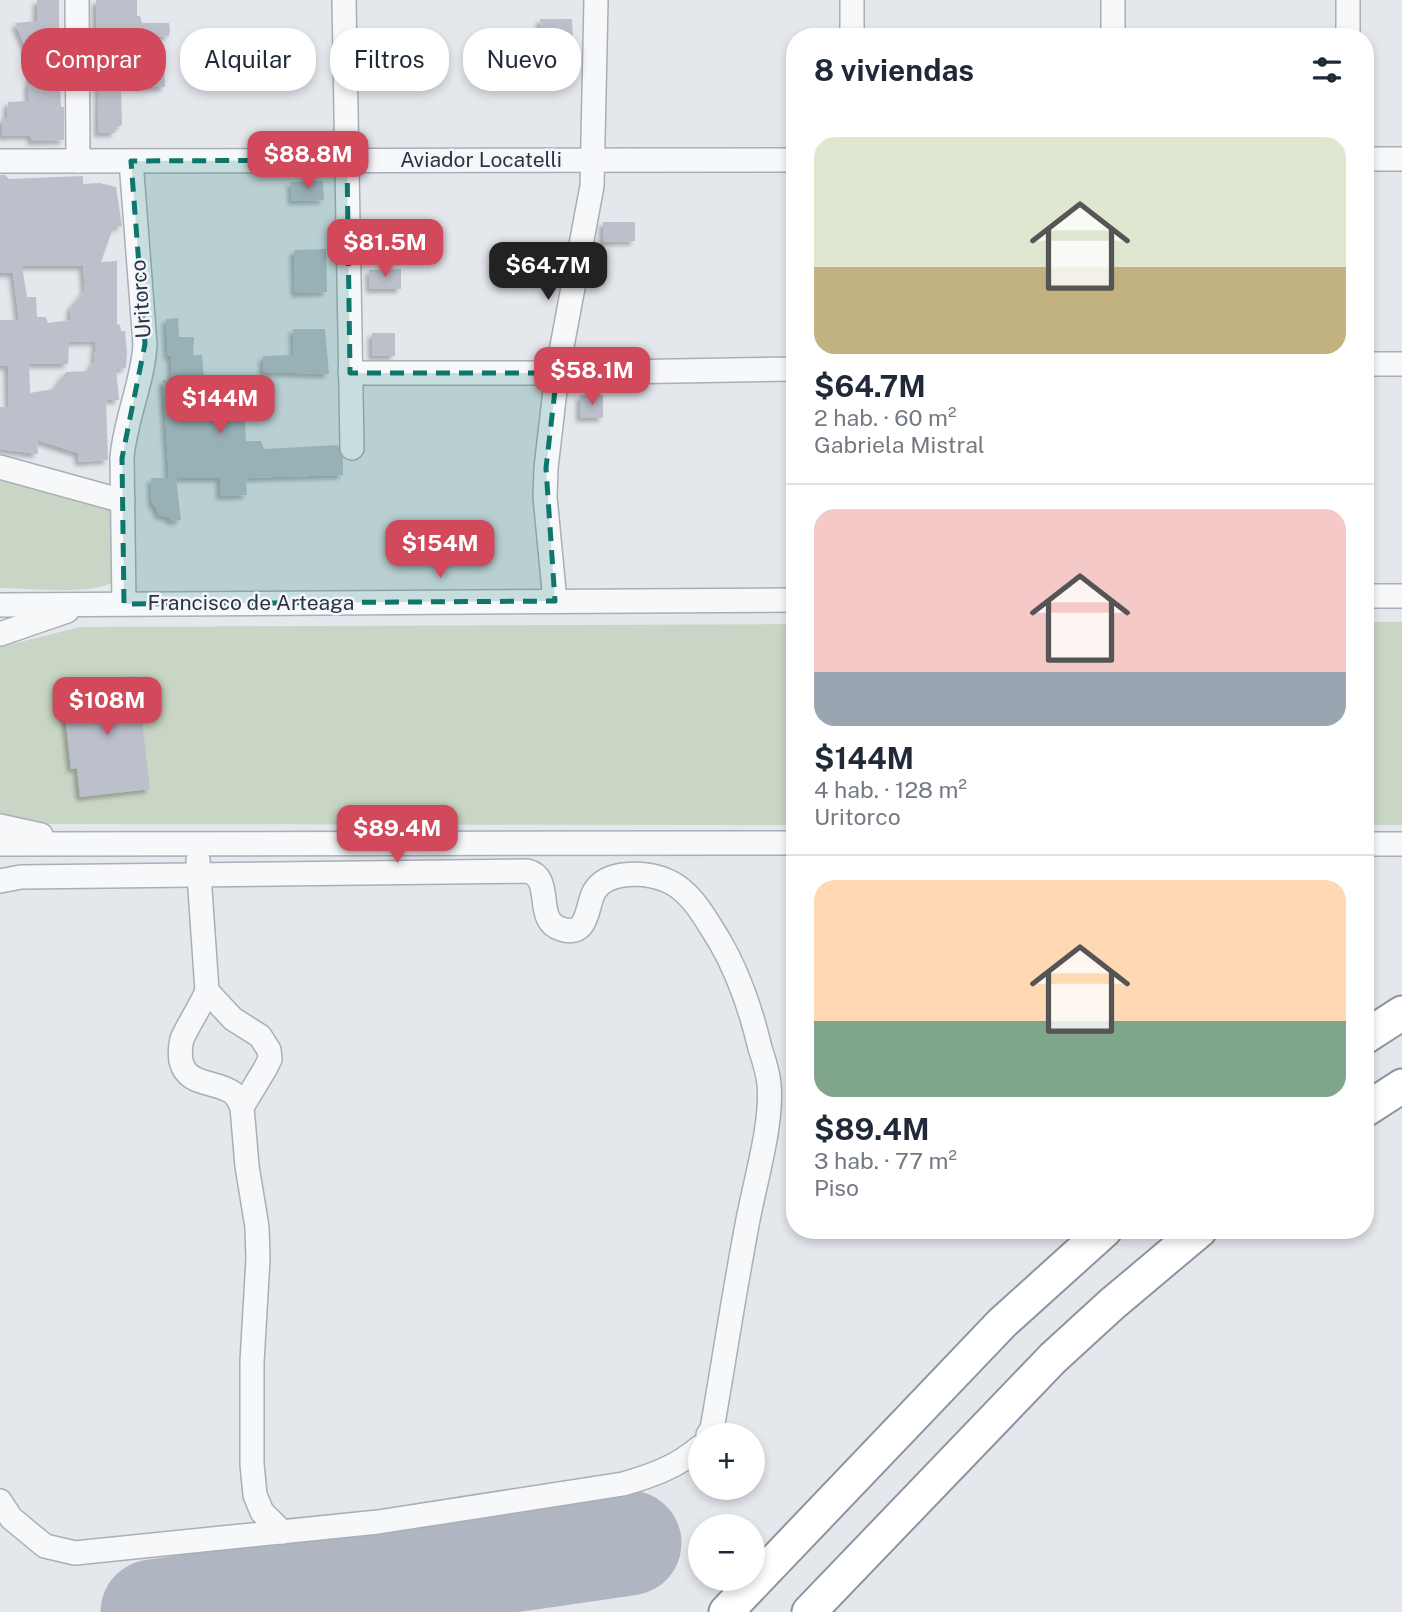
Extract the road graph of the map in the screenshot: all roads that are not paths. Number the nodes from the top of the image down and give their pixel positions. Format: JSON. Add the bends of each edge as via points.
{"nodes":[{"id":1,"x":76,"y":0,"type":"edge"},
{"id":2,"x":344,"y":0,"type":"edge"},
{"id":3,"x":596,"y":0,"type":"edge"},
{"id":4,"x":852,"y":0,"type":"edge"},
{"id":5,"x":1113,"y":0,"type":"edge"},
{"id":6,"x":1348,"y":0,"type":"edge"},
{"id":7,"x":852,"y":28,"type":"edge"},
{"id":8,"x":1113,"y":28,"type":"edge"},
{"id":9,"x":1348,"y":28,"type":"edge"},
{"id":10,"x":1374,"y":159,"type":"edge"},
{"id":11,"x":1402,"y":159,"type":"edge"},
{"id":12,"x":0,"y":160,"type":"edge"},
{"id":13,"x":78,"y":160,"type":"junction"},
{"id":14,"x":131,"y":160,"type":"junction"},
{"id":15,"x":347,"y":160,"type":"junction"},
{"id":16,"x":594,"y":160,"type":"junction"},
{"id":17,"x":786,"y":160,"type":"edge"},
{"id":18,"x":1402,"y":364,"type":"edge"},
{"id":19,"x":1374,"y":365,"type":"edge"},
{"id":20,"x":786,"y":369,"type":"edge"},
{"id":21,"x":350,"y":373,"type":"junction"},
{"id":22,"x":558,"y":373,"type":"junction"},
{"id":23,"x":352,"y":448,"type":"dead end"},
{"id":24,"x":0,"y":467,"type":"edge"},
{"id":25,"x":122,"y":502,"type":"junction"},
{"id":26,"x":1374,"y":596,"type":"edge"},
{"id":27,"x":1402,"y":596,"type":"edge"},
{"id":28,"x":786,"y":600,"type":"edge"},
{"id":29,"x":555,"y":601,"type":"junction"},
{"id":30,"x":86,"y":604,"type":"junction"},
{"id":31,"x":124,"y":604,"type":"junction"},
{"id":32,"x":0,"y":605,"type":"edge"},
{"id":33,"x":0,"y":634,"type":"edge"},
{"id":34,"x":0,"y":826,"type":"edge"},
{"id":35,"x":80,"y":843,"type":"junction"},
{"id":36,"x":196,"y":843,"type":"junction"},
{"id":37,"x":9,"y":844,"type":"edge"},
{"id":38,"x":786,"y":844,"type":"edge"},
{"id":39,"x":1374,"y":844,"type":"edge"},
{"id":40,"x":1402,"y":844,"type":"edge"},
{"id":41,"x":200,"y":875,"type":"junction"},
{"id":42,"x":10,"y":879,"type":"edge"},
{"id":43,"x":207,"y":991,"type":"junction"},
{"id":44,"x":1402,"y":1013,"type":"edge"},
{"id":45,"x":1374,"y":1031,"type":"edge"},
{"id":46,"x":254,"y":1084,"type":"junction"},
{"id":47,"x":1402,"y":1086,"type":"edge"},
{"id":48,"x":227,"y":1089,"type":"junction"},
{"id":49,"x":1374,"y":1104,"type":"edge"},
{"id":50,"x":242,"y":1107,"type":"junction"},
{"id":51,"x":1095,"y":1239,"type":"edge"},
{"id":52,"x":1189,"y":1239,"type":"edge"},
{"id":53,"x":713,"y":1423,"type":"edge"},
{"id":54,"x":688,"y":1456,"type":"edge"},
{"id":55,"x":255,"y":1494,"type":"junction"},
{"id":56,"x":0,"y":1501,"type":"edge"},
{"id":57,"x":282,"y":1532,"type":"junction"},
{"id":58,"x":236,"y":1536,"type":"junction"},
{"id":59,"x":726,"y":1612,"type":"edge"},
{"id":60,"x":809,"y":1612,"type":"edge"}],
"edges":[{"from":1,"to":13,"type":"street"},
{"from":2,"to":15,"type":"street"},
{"from":3,"to":16,"type":"street"},
{"from":4,"to":7,"type":"street"},
{"from":5,"to":8,"type":"street"},
{"from":6,"to":9,"type":"street"},
{"from":10,"to":11,"type":"street"},
{"from":12,"to":13,"type":"street","name":"Aviador Locatelli"},
{"from":13,"to":14,"type":"street","name":"Aviador Locatelli"},
{"from":14,"to":15,"type":"street","name":"Aviador Locatelli"},
{"from":14,"to":25,"type":"street","name":"Uritorco","via":[[145,344],[123,443]]},
{"from":15,"to":16,"type":"street","name":"Aviador Locatelli"},
{"from":15,"to":21,"type":"street"},
{"from":16,"to":17,"type":"street","name":"Aviador Locatelli"},
{"from":16,"to":22,"type":"street"},
{"from":18,"to":19,"type":"street"},
{"from":20,"to":22,"type":"street"},
{"from":21,"to":22,"type":"street"},
{"from":21,"to":23,"type":"street"},
{"from":22,"to":29,"type":"street","via":[[545,497]]},
{"from":24,"to":25,"type":"street"},
{"from":25,"to":31,"type":"street","name":"Uritorco"},
{"from":26,"to":27,"type":"street"},
{"from":28,"to":29,"type":"street","name":"Francisco de Arteaga"},
{"from":29,"to":31,"type":"street","name":"Francisco de Arteaga"},
{"from":30,"to":31,"type":"street","name":"Francisco de Arteaga"},
{"from":30,"to":32,"type":"street","name":"Francisco de Arteaga"},
{"from":30,"to":33,"type":"street","name":"Francisco de Arteaga"},
{"from":34,"to":35,"type":"street"},
{"from":35,"to":36,"type":"street"},
{"from":35,"to":37,"type":"street"},
{"from":36,"to":38,"type":"street"},
{"from":36,"to":41,"type":"street"},
{"from":37,"to":42,"type":"street"},
{"from":39,"to":40,"type":"street"},
{"from":41,"to":42,"type":"street"},
{"from":41,"to":43,"type":"street"},
{"from":41,"to":53,"type":"street","via":[[527,871],[541,880],[551,923],[569,931],[586,920],[595,891],[618,876],[665,879],[690,897],[740,979],[769,1083],[769,1111]]},
{"from":43,"to":46,"type":"street","via":[[233,1019],[260,1036],[269,1050],[270,1059]]},
{"from":43,"to":48,"type":"street","via":[[181,1041],[181,1064],[196,1080]]},
{"from":44,"to":45,"type":"highway"},
{"from":46,"to":48,"type":"street","via":[[234,1084]]},
{"from":46,"to":50,"type":"street"},
{"from":47,"to":49,"type":"highway"},
{"from":48,"to":50,"type":"street"},
{"from":50,"to":55,"type":"street","via":[[257,1227],[252,1362]]},
{"from":51,"to":59,"type":"highway","via":[[992,1333]]},
{"from":52,"to":60,"type":"highway","via":[[1052,1358]]},
{"from":54,"to":57,"type":"street","via":[[658,1474],[622,1484]]},
{"from":55,"to":57,"type":"street","via":[[262,1512]]},
{"from":55,"to":58,"type":"street","via":[[253,1510]]},
{"from":56,"to":58,"type":"street","via":[[11,1518],[45,1546],[75,1553]]},
{"from":57,"to":58,"type":"street"}]}
